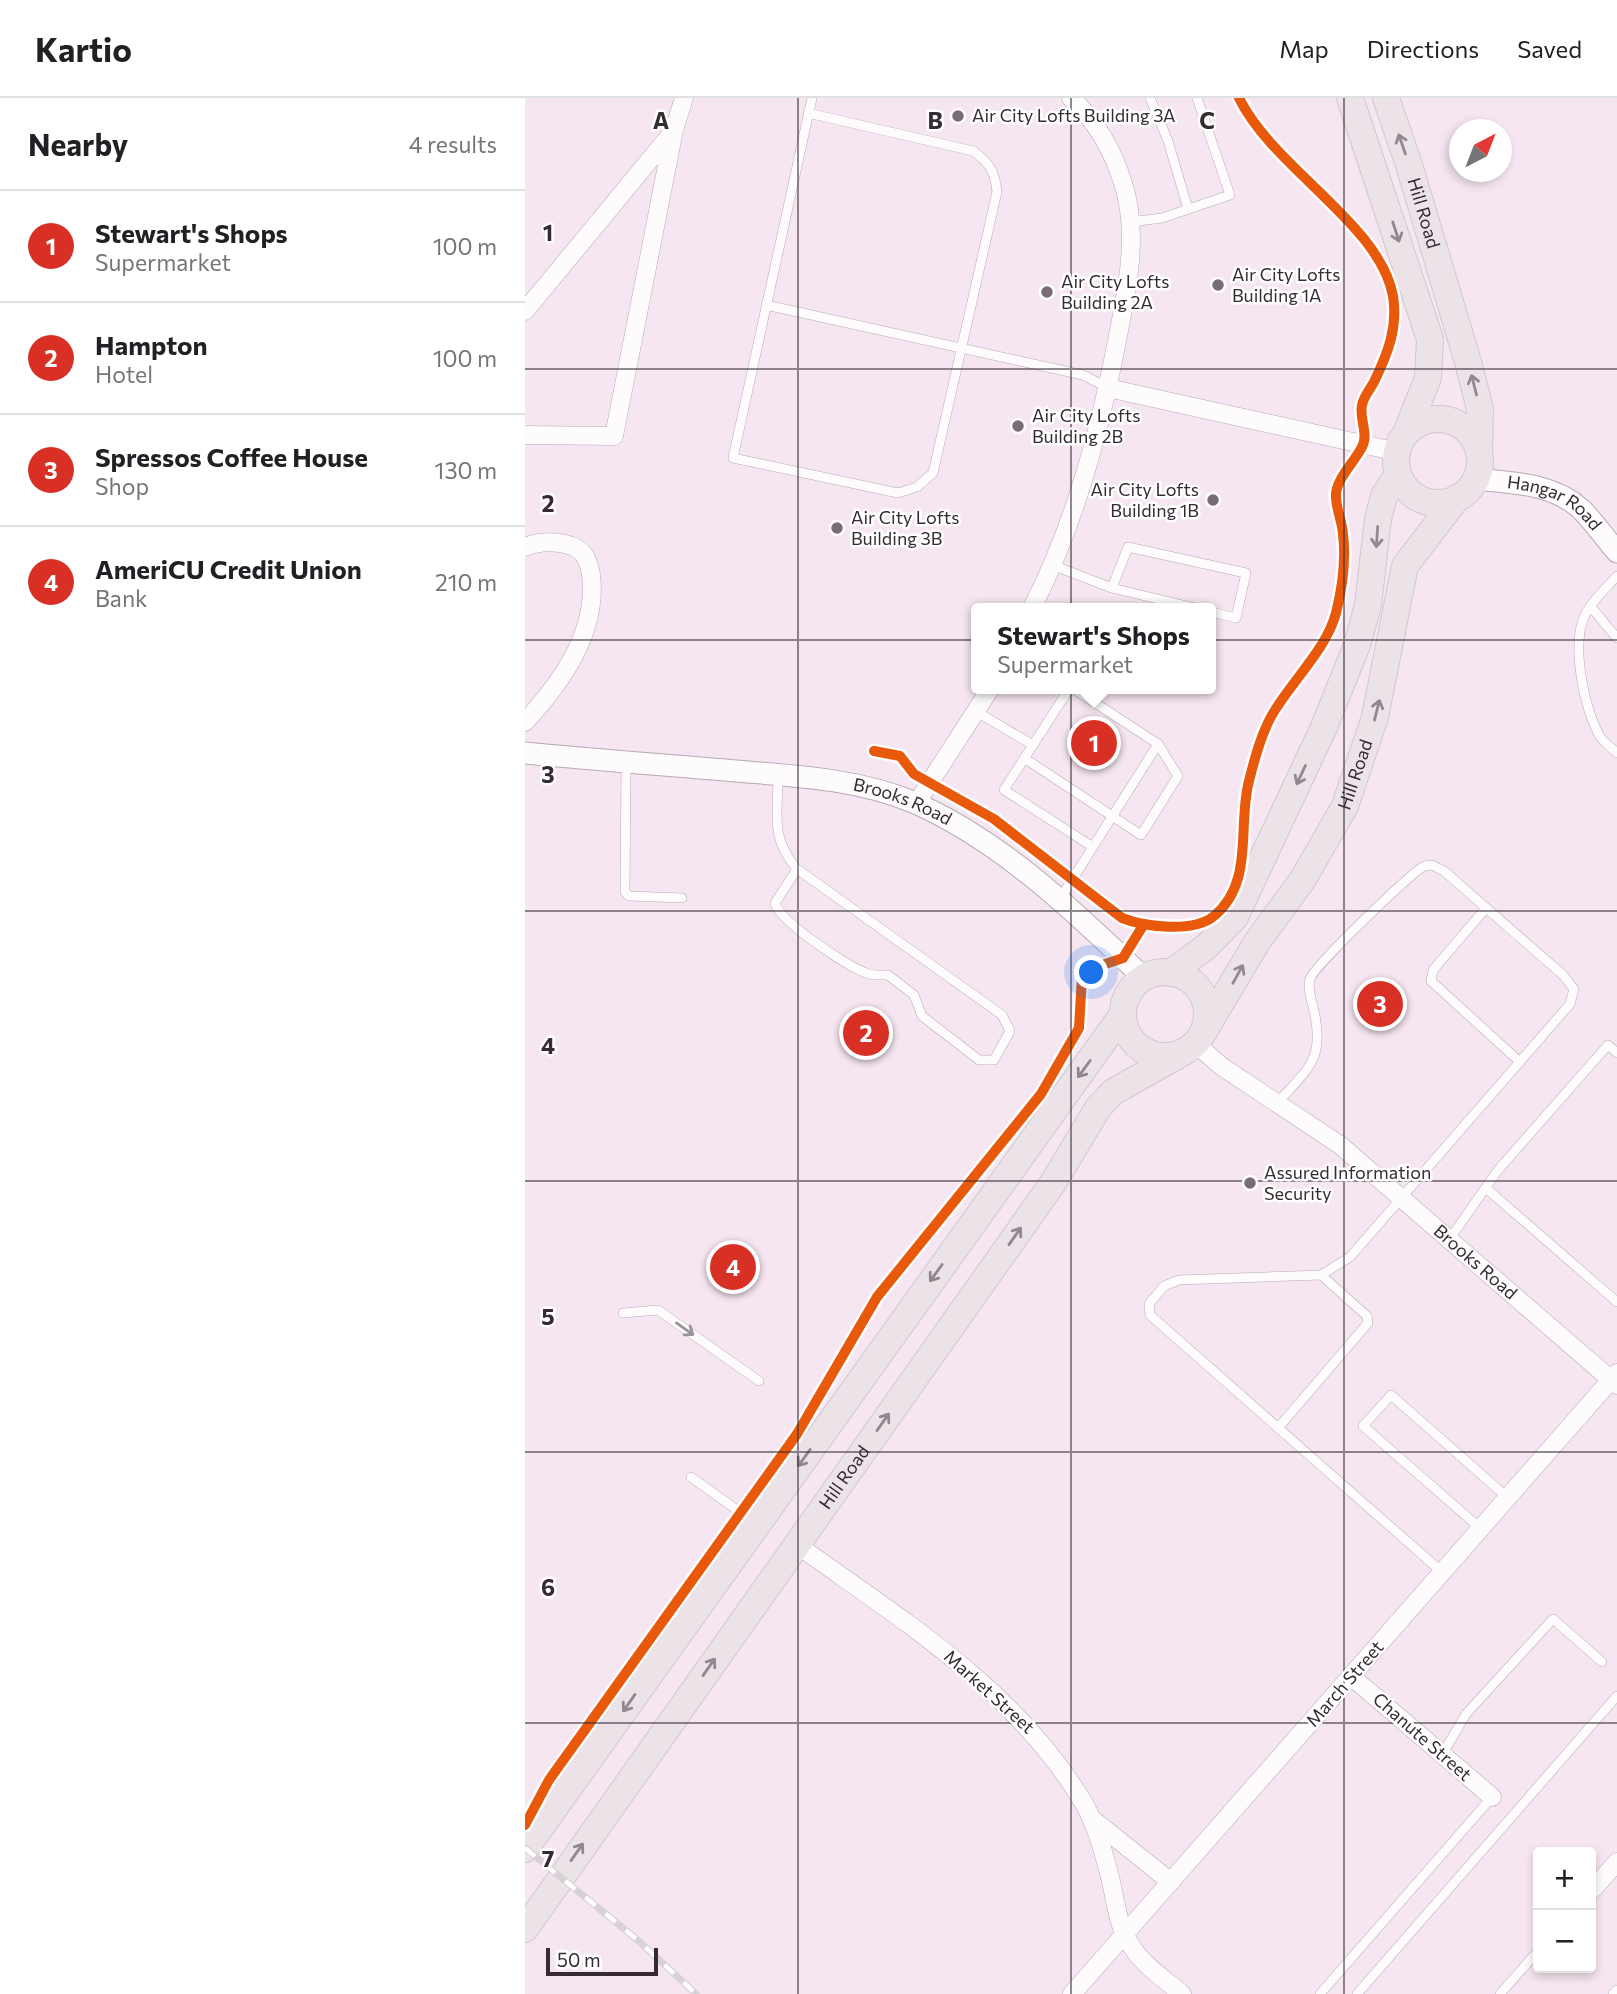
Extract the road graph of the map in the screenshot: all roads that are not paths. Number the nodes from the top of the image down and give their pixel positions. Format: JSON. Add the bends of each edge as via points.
{"nodes":[{"id":1,"x":684,"y":98,"type":"edge"},
{"id":2,"x":812,"y":98,"type":"edge"},
{"id":3,"x":1071,"y":98,"type":"edge"},
{"id":4,"x":1150,"y":98,"type":"edge"},
{"id":5,"x":1196,"y":98,"type":"edge"},
{"id":6,"x":1350,"y":98,"type":"edge"},
{"id":7,"x":1386,"y":98,"type":"edge"},
{"id":8,"x":809,"y":113,"type":"junction"},
{"id":9,"x":674,"y":130,"type":"junction"},
{"id":10,"x":1188,"y":209,"type":"junction"},
{"id":11,"x":1130,"y":222,"type":"junction"},
{"id":12,"x":766,"y":305,"type":"junction"},
{"id":13,"x":525,"y":311,"type":"edge"},
{"id":14,"x":962,"y":348,"type":"junction"},
{"id":15,"x":1108,"y":388,"type":"junction"},
{"id":16,"x":525,"y":435,"type":"edge"},
{"id":17,"x":1401,"y":453,"type":"junction"},
{"id":18,"x":1478,"y":466,"type":"junction"},
{"id":19,"x":1457,"y":498,"type":"junction"},
{"id":20,"x":525,"y":547,"type":"edge"},
{"id":21,"x":1617,"y":552,"type":"edge"},
{"id":22,"x":1052,"y":565,"type":"junction"},
{"id":23,"x":1617,"y":576,"type":"edge"},
{"id":24,"x":1112,"y":588,"type":"junction"},
{"id":25,"x":1034,"y":603,"type":"edge"},
{"id":26,"x":1174,"y":603,"type":"edge"},
{"id":27,"x":1588,"y":610,"type":"junction"},
{"id":28,"x":1216,"y":613,"type":"edge"},
{"id":29,"x":1617,"y":638,"type":"edge"},
{"id":30,"x":987,"y":694,"type":"edge"},
{"id":31,"x":1069,"y":694,"type":"edge"},
{"id":32,"x":1080,"y":694,"type":"edge"},
{"id":33,"x":977,"y":712,"type":"junction"},
{"id":34,"x":525,"y":722,"type":"edge"},
{"id":35,"x":1158,"y":744,"type":"junction"},
{"id":36,"x":1033,"y":745,"type":"junction"},
{"id":37,"x":525,"y":753,"type":"edge"},
{"id":38,"x":1617,"y":753,"type":"edge"},
{"id":39,"x":1024,"y":758,"type":"junction"},
{"id":40,"x":615,"y":762,"type":"junction"},
{"id":41,"x":778,"y":774,"type":"junction"},
{"id":42,"x":916,"y":804,"type":"junction"},
{"id":43,"x":1112,"y":816,"type":"junction"},
{"id":44,"x":1093,"y":846,"type":"junction"},
{"id":45,"x":797,"y":869,"type":"junction"},
{"id":46,"x":682,"y":898,"type":"dead end"},
{"id":47,"x":1059,"y":901,"type":"junction"},
{"id":48,"x":1486,"y":908,"type":"junction"},
{"id":49,"x":1157,"y":976,"type":"junction"},
{"id":50,"x":1123,"y":1014,"type":"junction"},
{"id":51,"x":1194,"y":1043,"type":"junction"},
{"id":52,"x":1617,"y":1053,"type":"edge"},
{"id":53,"x":1520,"y":1062,"type":"junction"},
{"id":54,"x":1276,"y":1102,"type":"junction"},
{"id":55,"x":1486,"y":1189,"type":"junction"},
{"id":56,"x":1401,"y":1198,"type":"junction"},
{"id":57,"x":1449,"y":1240,"type":"junction"},
{"id":58,"x":1321,"y":1275,"type":"junction"},
{"id":59,"x":1617,"y":1302,"type":"edge"},
{"id":60,"x":623,"y":1312,"type":"dead end"},
{"id":61,"x":1615,"y":1379,"type":"edge"},
{"id":62,"x":759,"y":1381,"type":"dead end"},
{"id":63,"x":1278,"y":1428,"type":"junction"},
{"id":64,"x":691,"y":1477,"type":"dead end"},
{"id":65,"x":1508,"y":1498,"type":"junction"},
{"id":66,"x":757,"y":1524,"type":"junction"},
{"id":67,"x":1481,"y":1529,"type":"junction"},
{"id":68,"x":796,"y":1544,"type":"junction"},
{"id":69,"x":1443,"y":1573,"type":"junction"},
{"id":70,"x":1602,"y":1662,"type":"dead end"},
{"id":71,"x":1352,"y":1677,"type":"junction"},
{"id":72,"x":1617,"y":1696,"type":"edge"},
{"id":73,"x":1442,"y":1755,"type":"junction"},
{"id":74,"x":1492,"y":1797,"type":"joint"},
{"id":75,"x":1090,"y":1816,"type":"junction"},
{"id":76,"x":525,"y":1849,"type":"edge"},
{"id":77,"x":1617,"y":1862,"type":"edge"},
{"id":78,"x":1171,"y":1882,"type":"junction"},
{"id":79,"x":1596,"y":1886,"type":"edge"},
{"id":80,"x":525,"y":1929,"type":"edge"},
{"id":81,"x":1125,"y":1934,"type":"junction"},
{"id":82,"x":1533,"y":1957,"type":"edge"},
{"id":83,"x":1617,"y":1990,"type":"edge"},
{"id":84,"x":1072,"y":1994,"type":"edge"},
{"id":85,"x":1182,"y":1994,"type":"edge"},
{"id":86,"x":1320,"y":1994,"type":"edge"},
{"id":87,"x":1357,"y":1994,"type":"edge"},
{"id":88,"x":1500,"y":1994,"type":"edge"},
{"id":89,"x":1613,"y":1994,"type":"edge"}],
"edges":[{"from":1,"to":9,"type":"street"},
{"from":2,"to":8,"type":"lane"},
{"from":3,"to":11,"type":"street","via":[[1107,142],[1124,184]]},
{"from":4,"to":10,"type":"lane"},
{"from":5,"to":10,"type":"lane","via":[[1230,195]]},
{"from":6,"to":17,"type":"main road","name":"Hill Road","one_way":true,"via":[[1430,339],[1428,378]]},
{"from":18,"to":7,"type":"main road","name":"Hill Road","one_way":true,"via":[[1480,409]]},
{"from":8,"to":12,"type":"lane"},
{"from":8,"to":14,"type":"lane","via":[[973,151],[987,161],[995,175],[996,192]]},
{"from":9,"to":13,"type":"street"},
{"from":9,"to":16,"type":"street","via":[[614,436]]},
{"from":10,"to":11,"type":"lane"},
{"from":11,"to":15,"type":"street","via":[[1125,300]]},
{"from":12,"to":14,"type":"lane"},
{"from":12,"to":14,"type":"lane","via":[[733,458],[898,493],[917,487],[933,473]]},
{"from":14,"to":15,"type":"lane","via":[[1083,375]]},
{"from":15,"to":17,"type":"street"},
{"from":15,"to":22,"type":"street","via":[[1080,491]]},
{"from":17,"to":18,"type":"main road","via":[[1429,420],[1455,422],[1475,440]]},
{"from":17,"to":19,"type":"main road","via":[[1405,486],[1429,502]]},
{"from":17,"to":49,"type":"main road","name":"Hill Road","one_way":true,"via":[[1378,519],[1368,605],[1357,645],[1319,739],[1235,917],[1206,947]]},
{"from":18,"to":19,"type":"main road"},
{"from":18,"to":21,"type":"street","name":"Hangar Road","via":[[1563,496]]},
{"from":51,"to":19,"type":"main road","name":"Hill Road","one_way":true,"via":[[1303,879],[1345,806],[1375,717],[1405,566]]},
{"from":20,"to":34,"type":"street","via":[[537,542],[580,549],[589,563],[592,587],[583,636],[573,658]]},
{"from":22,"to":24,"type":"lane"},
{"from":22,"to":25,"type":"street"},
{"from":23,"to":27,"type":"lane"},
{"from":24,"to":26,"type":"lane"},
{"from":24,"to":28,"type":"lane","via":[[1128,547],[1246,572],[1236,618]]},
{"from":27,"to":29,"type":"lane"},
{"from":27,"to":38,"type":"lane","via":[[1578,634],[1580,674],[1601,738]]},
{"from":30,"to":33,"type":"street"},
{"from":31,"to":36,"type":"lane"},
{"from":32,"to":35,"type":"lane"},
{"from":33,"to":36,"type":"lane"},
{"from":33,"to":42,"type":"street"},
{"from":35,"to":43,"type":"lane"},
{"from":35,"to":43,"type":"lane","via":[[1178,776],[1141,835]]},
{"from":36,"to":39,"type":"lane"},
{"from":37,"to":40,"type":"street","name":"Brooks Road"},
{"from":39,"to":43,"type":"lane"},
{"from":39,"to":44,"type":"lane","via":[[1005,790]]},
{"from":40,"to":41,"type":"street","name":"Brooks Road"},
{"from":40,"to":46,"type":"lane","via":[[625,892],[629,896]]},
{"from":41,"to":42,"type":"street","name":"Brooks Road","via":[[867,787]]},
{"from":41,"to":45,"type":"lane","via":[[778,842]]},
{"from":42,"to":47,"type":"street","name":"Brooks Road","via":[[966,830]]},
{"from":43,"to":44,"type":"lane"},
{"from":44,"to":47,"type":"lane"},
{"from":45,"to":45,"type":"lane","via":[[1002,1015],[1010,1031],[993,1059],[979,1060],[922,1016],[914,995],[888,975],[857,969],[783,918],[775,903]]},
{"from":47,"to":49,"type":"street","name":"Brooks Road"},
{"from":48,"to":53,"type":"lane","via":[[1574,989],[1570,1004]]},
{"from":48,"to":53,"type":"lane","via":[[1433,970],[1431,981]]},
{"from":48,"to":54,"type":"lane","via":[[1444,871],[1432,865],[1415,871],[1314,971],[1309,989],[1319,1033],[1316,1056]]},
{"from":49,"to":50,"type":"main road","via":[[1130,993]]},
{"from":49,"to":51,"type":"main road","via":[[1183,976],[1202,994],[1207,1020]]},
{"from":50,"to":51,"type":"main road","via":[[1129,1034],[1143,1050],[1163,1056]]},
{"from":50,"to":66,"type":"main road","one_way":true},
{"from":51,"to":54,"type":"street","name":"Brooks Road"},
{"from":68,"to":51,"type":"main road","name":"Hill Road","one_way":true,"via":[[1053,1183],[1098,1108],[1113,1092]]},
{"from":52,"to":55,"type":"lane","via":[[1608,1045]]},
{"from":53,"to":56,"type":"lane"},
{"from":54,"to":56,"type":"street","name":"Brooks Road","via":[[1340,1145]]},
{"from":55,"to":57,"type":"lane"},
{"from":55,"to":59,"type":"lane"},
{"from":56,"to":57,"type":"street","name":"Brooks Road"},
{"from":56,"to":58,"type":"lane","via":[[1350,1257]]},
{"from":57,"to":61,"type":"street","name":"Brooks Road"},
{"from":58,"to":63,"type":"lane","via":[[1365,1314],[1368,1323]]},
{"from":58,"to":63,"type":"lane","via":[[1179,1280],[1164,1286],[1149,1304],[1150,1315]]},
{"from":60,"to":62,"type":"lane","one_way":true,"via":[[658,1310]]},
{"from":61,"to":65,"type":"street","name":"March Street"},
{"from":63,"to":69,"type":"lane"},
{"from":64,"to":66,"type":"lane"},
{"from":65,"to":67,"type":"street","name":"March Street"},
{"from":65,"to":67,"type":"lane","via":[[1391,1395],[1363,1426]]},
{"from":66,"to":76,"type":"main road","one_way":true},
{"from":67,"to":69,"type":"street","name":"March Street"},
{"from":68,"to":75,"type":"street","name":"Market Street","via":[[939,1646],[999,1696],[1045,1745]]},
{"from":80,"to":68,"type":"main road","name":"Hill Road","one_way":true},
{"from":69,"to":71,"type":"street","name":"March Street"},
{"from":70,"to":73,"type":"lane","via":[[1553,1619],[1466,1714]]},
{"from":71,"to":73,"type":"street","name":"Chanute Street"},
{"from":71,"to":78,"type":"street","name":"March Street"},
{"from":72,"to":87,"type":"lane"},
{"from":73,"to":74,"type":"street","name":"Chanute Street"},
{"from":74,"to":86,"type":"lane"},
{"from":75,"to":78,"type":"street"},
{"from":75,"to":81,"type":"street","name":"Market Street"},
{"from":77,"to":79,"type":"street"},
{"from":78,"to":81,"type":"street","name":"March Street"},
{"from":81,"to":84,"type":"street","name":"March Street"},
{"from":81,"to":85,"type":"street","name":"Market Street","via":[[1140,1958]]},
{"from":82,"to":88,"type":"lane"},
{"from":83,"to":89,"type":"lane"}]}
